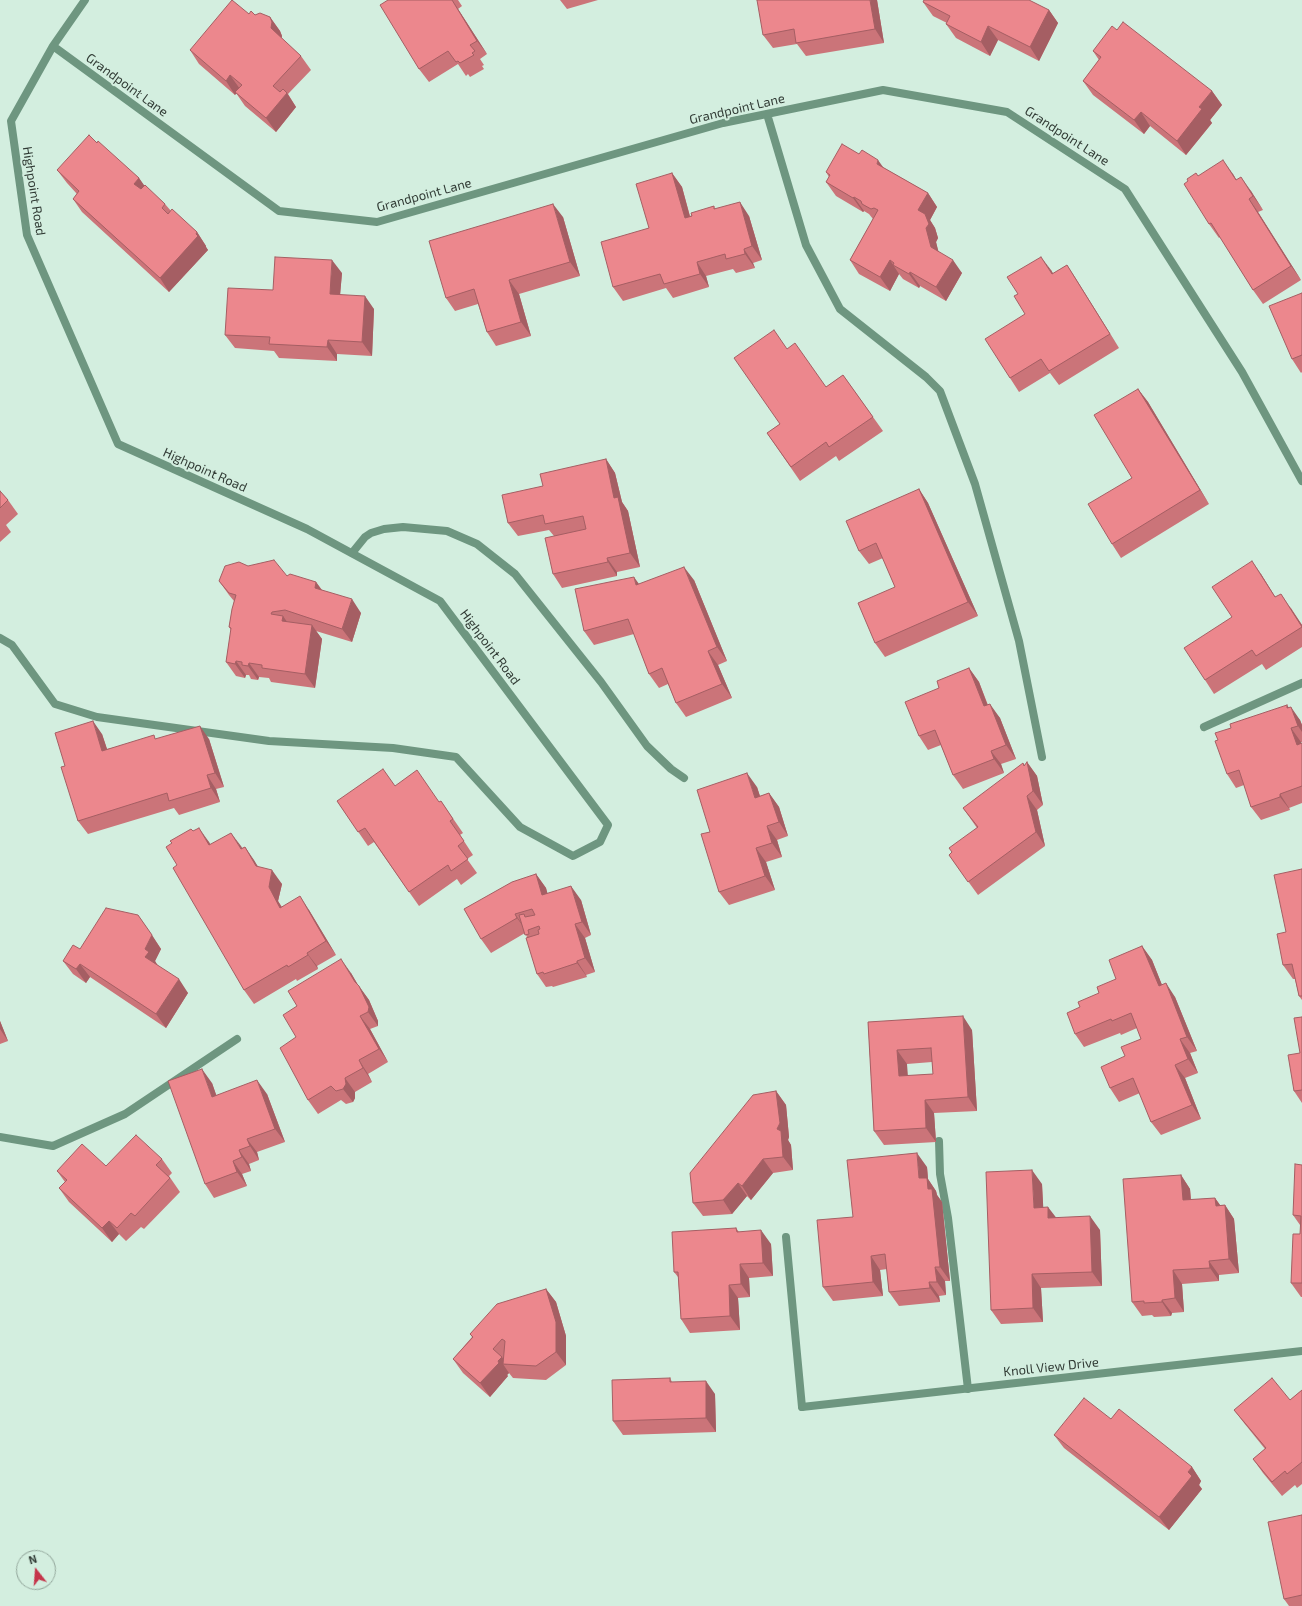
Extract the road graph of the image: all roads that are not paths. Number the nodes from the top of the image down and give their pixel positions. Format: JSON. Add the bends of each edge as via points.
{"nodes":[{"id":1,"x":85,"y":0,"type":"edge"},
{"id":2,"x":53,"y":46,"type":"junction"},
{"id":3,"x":767,"y":114,"type":"junction"},
{"id":4,"x":1302,"y":481,"type":"edge"},
{"id":5,"x":352,"y":553,"type":"junction"},
{"id":6,"x":0,"y":638,"type":"edge"},
{"id":7,"x":1302,"y":683,"type":"edge"},
{"id":8,"x":1204,"y":727,"type":"dead end"},
{"id":9,"x":1042,"y":757,"type":"dead end"},
{"id":10,"x":684,"y":778,"type":"dead end"},
{"id":11,"x":237,"y":1039,"type":"dead end"},
{"id":12,"x":0,"y":1137,"type":"edge"},
{"id":13,"x":939,"y":1141,"type":"dead end"},
{"id":14,"x":786,"y":1237,"type":"dead end"},
{"id":15,"x":1302,"y":1351,"type":"edge"},
{"id":16,"x":968,"y":1389,"type":"junction"}],
"edges":[{"from":1,"to":2,"type":"street","name":"Highpoint Road"},
{"from":2,"to":3,"type":"street","name":"Grandpoint Lane","via":[[280,211],[377,222],[723,123]]},
{"from":2,"to":5,"type":"street","name":"Highpoint Road","via":[[11,121],[27,235],[118,444],[307,529]]},
{"from":3,"to":4,"type":"street","name":"Grandpoint Lane","via":[[883,90],[1007,112],[1125,188],[1242,372]]},
{"from":3,"to":9,"type":"street","via":[[806,245],[840,309],[926,377],[940,392],[975,484],[1019,641]]},
{"from":5,"to":6,"type":"street","name":"Highpoint Road","via":[[440,601],[608,825],[600,842],[573,856],[520,827],[456,757],[393,748],[269,741],[97,717],[55,704],[12,645]]},
{"from":5,"to":10,"type":"street","via":[[371,533],[403,527],[447,531],[477,544],[515,574],[601,682],[647,746]]},
{"from":7,"to":8,"type":"street"},
{"from":11,"to":12,"type":"street","via":[[125,1114],[53,1146]]},
{"from":13,"to":16,"type":"street","via":[[940,1174],[949,1226]]},
{"from":14,"to":16,"type":"street","name":"Knoll View Drive","via":[[802,1407]]},
{"from":15,"to":16,"type":"street","name":"Knoll View Drive"}]}
